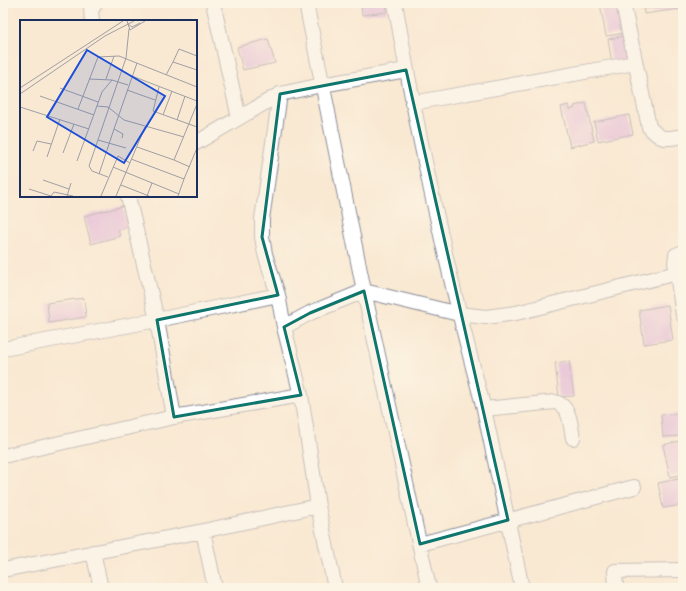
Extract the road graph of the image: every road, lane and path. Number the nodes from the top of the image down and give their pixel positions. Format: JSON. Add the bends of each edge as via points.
{"nodes":[{"id":1,"x":96,"y":3,"type":"edge"},
{"id":2,"x":213,"y":3,"type":"edge"},
{"id":3,"x":306,"y":3,"type":"edge"},
{"id":4,"x":395,"y":3,"type":"edge"},
{"id":5,"x":623,"y":3,"type":"edge"},
{"id":6,"x":92,"y":20,"type":"edge"},
{"id":7,"x":635,"y":63,"type":"junction"},
{"id":8,"x":406,"y":70,"type":"junction"},
{"id":9,"x":322,"y":86,"type":"junction"},
{"id":10,"x":280,"y":94,"type":"junction"},
{"id":11,"x":412,"y":103,"type":"junction"},
{"id":12,"x":239,"y":118,"type":"junction"},
{"id":13,"x":683,"y":136,"type":"edge"},
{"id":14,"x":197,"y":142,"type":"edge"},
{"id":15,"x":128,"y":197,"type":"edge"},
{"id":16,"x":683,"y":252,"type":"edge"},
{"id":17,"x":676,"y":273,"type":"junction"},
{"id":18,"x":364,"y":291,"type":"junction"},
{"id":19,"x":278,"y":295,"type":"junction"},
{"id":20,"x":459,"y":314,"type":"junction"},
{"id":21,"x":683,"y":315,"type":"edge"},
{"id":22,"x":157,"y":320,"type":"junction"},
{"id":23,"x":284,"y":327,"type":"junction"},
{"id":24,"x":3,"y":349,"type":"edge"},
{"id":25,"x":301,"y":395,"type":"junction"},
{"id":26,"x":484,"y":410,"type":"junction"},
{"id":27,"x":174,"y":417,"type":"junction"},
{"id":28,"x":573,"y":438,"type":"dead end"},
{"id":29,"x":3,"y":456,"type":"edge"},
{"id":30,"x":634,"y":487,"type":"dead end"},
{"id":31,"x":318,"y":506,"type":"junction"},
{"id":32,"x":508,"y":520,"type":"junction"},
{"id":33,"x":203,"y":531,"type":"junction"},
{"id":34,"x":420,"y":544,"type":"junction"},
{"id":35,"x":93,"y":552,"type":"junction"},
{"id":36,"x":3,"y":570,"type":"edge"},
{"id":37,"x":683,"y":570,"type":"edge"},
{"id":38,"x":101,"y":588,"type":"edge"},
{"id":39,"x":215,"y":588,"type":"edge"},
{"id":40,"x":335,"y":588,"type":"edge"},
{"id":41,"x":429,"y":588,"type":"edge"},
{"id":42,"x":522,"y":588,"type":"edge"},
{"id":43,"x":616,"y":588,"type":"edge"}],
"edges":[{"from":1,"to":6,"type":"street","via":[[91,10]]},
{"from":2,"to":12,"type":"street"},
{"from":3,"to":9,"type":"street"},
{"from":4,"to":8,"type":"street"},
{"from":5,"to":7,"type":"street"},
{"from":7,"to":11,"type":"street"},
{"from":7,"to":13,"type":"street","via":[[649,127],[656,135],[667,139]]},
{"from":8,"to":9,"type":"street"},
{"from":8,"to":11,"type":"street"},
{"from":9,"to":10,"type":"street"},
{"from":9,"to":18,"type":"street"},
{"from":10,"to":12,"type":"street"},
{"from":10,"to":19,"type":"street","via":[[262,219],[265,254]]},
{"from":11,"to":20,"type":"street"},
{"from":12,"to":14,"type":"street"},
{"from":15,"to":22,"type":"street"},
{"from":16,"to":17,"type":"street","via":[[676,255]]},
{"from":17,"to":20,"type":"street","via":[[516,313],[486,317]]},
{"from":17,"to":21,"type":"street"},
{"from":18,"to":20,"type":"street"},
{"from":18,"to":23,"type":"street","via":[[310,313]]},
{"from":18,"to":34,"type":"street"},
{"from":19,"to":22,"type":"street"},
{"from":19,"to":23,"type":"street"},
{"from":20,"to":26,"type":"street"},
{"from":22,"to":24,"type":"street"},
{"from":22,"to":27,"type":"street"},
{"from":23,"to":25,"type":"street"},
{"from":25,"to":27,"type":"street"},
{"from":25,"to":31,"type":"street"},
{"from":26,"to":28,"type":"street","via":[[554,402],[561,404],[567,410]]},
{"from":26,"to":32,"type":"street"},
{"from":27,"to":29,"type":"street"},
{"from":30,"to":32,"type":"street"},
{"from":31,"to":33,"type":"street"},
{"from":31,"to":40,"type":"street"},
{"from":32,"to":34,"type":"street"},
{"from":32,"to":42,"type":"street"},
{"from":33,"to":35,"type":"street"},
{"from":33,"to":39,"type":"street"},
{"from":34,"to":41,"type":"street"},
{"from":35,"to":36,"type":"street"},
{"from":35,"to":38,"type":"street"},
{"from":37,"to":43,"type":"street","via":[[615,571]]}]}
